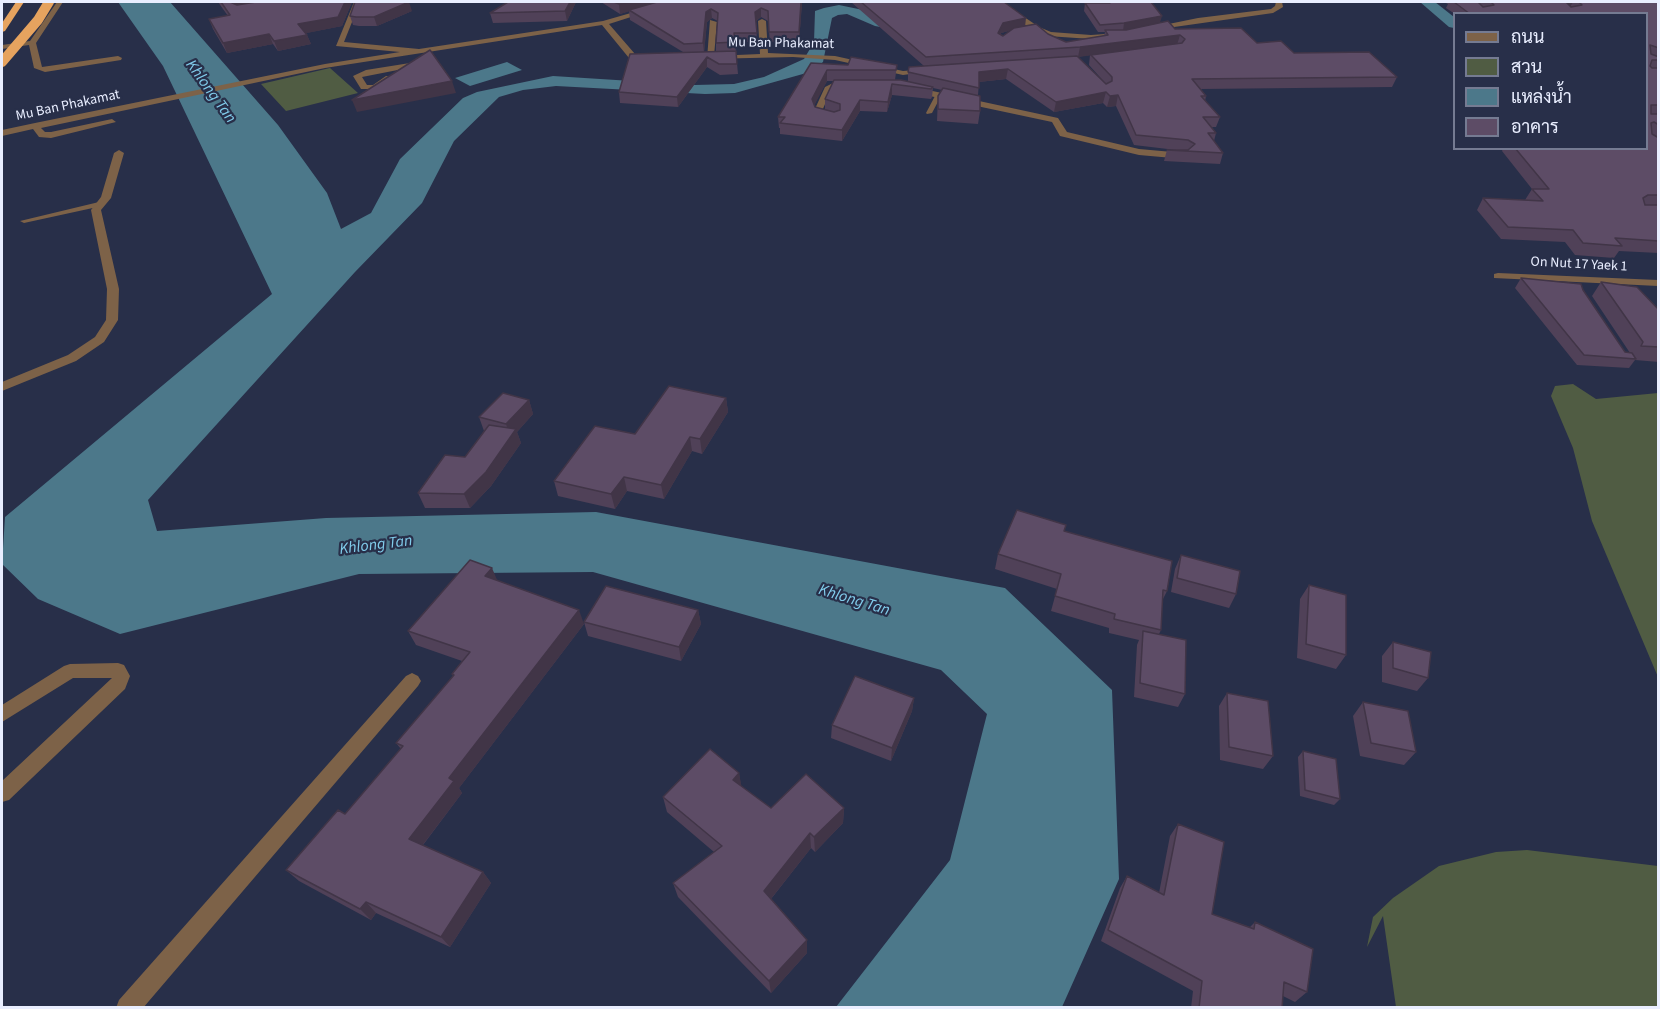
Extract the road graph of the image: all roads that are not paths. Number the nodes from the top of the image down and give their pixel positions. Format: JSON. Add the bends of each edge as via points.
{"nodes":[{"id":1,"x":20,"y":2,"type":"edge"},
{"id":2,"x":49,"y":2,"type":"edge"},
{"id":3,"x":60,"y":2,"type":"edge"},
{"id":4,"x":357,"y":2,"type":"edge"},
{"id":5,"x":675,"y":2,"type":"edge"},
{"id":6,"x":998,"y":2,"type":"edge"},
{"id":7,"x":1279,"y":2,"type":"edge"},
{"id":8,"x":762,"y":21,"type":"edge"},
{"id":9,"x":713,"y":22,"type":"edge"},
{"id":10,"x":604,"y":23,"type":"junction"},
{"id":11,"x":2,"y":29,"type":"edge"},
{"id":12,"x":1036,"y":29,"type":"junction"},
{"id":13,"x":1144,"y":30,"type":"edge"},
{"id":14,"x":1020,"y":32,"type":"edge"},
{"id":15,"x":1134,"y":32,"type":"edge"},
{"id":16,"x":32,"y":43,"type":"junction"},
{"id":17,"x":2,"y":47,"type":"edge"},
{"id":18,"x":419,"y":51,"type":"junction"},
{"id":19,"x":332,"y":55,"type":"junction"},
{"id":20,"x":764,"y":55,"type":"junction"},
{"id":21,"x":710,"y":57,"type":"junction"},
{"id":22,"x":118,"y":58,"type":"dead end"},
{"id":23,"x":699,"y":58,"type":"edge"},
{"id":24,"x":656,"y":59,"type":"edge"},
{"id":25,"x":2,"y":62,"type":"edge"},
{"id":26,"x":410,"y":65,"type":"junction"},
{"id":27,"x":935,"y":71,"type":"edge"},
{"id":28,"x":903,"y":73,"type":"junction"},
{"id":29,"x":863,"y":84,"type":"edge"},
{"id":30,"x":938,"y":96,"type":"junction"},
{"id":31,"x":930,"y":113,"type":"dead end"},
{"id":32,"x":835,"y":118,"type":"edge"},
{"id":33,"x":112,"y":122,"type":"dead end"},
{"id":34,"x":35,"y":126,"type":"junction"},
{"id":35,"x":2,"y":133,"type":"edge"},
{"id":36,"x":119,"y":153,"type":"dead end"},
{"id":37,"x":1185,"y":156,"type":"edge"},
{"id":38,"x":99,"y":204,"type":"junction"},
{"id":39,"x":24,"y":221,"type":"dead end"},
{"id":40,"x":1498,"y":276,"type":"dead end"},
{"id":41,"x":1659,"y":283,"type":"edge"},
{"id":42,"x":2,"y":387,"type":"edge"},
{"id":43,"x":412,"y":681,"type":"dead end"},
{"id":44,"x":2,"y":714,"type":"edge"},
{"id":45,"x":2,"y":793,"type":"edge"},
{"id":46,"x":126,"y":1008,"type":"edge"}],
"edges":[{"from":1,"to":11,"type":"highway"},
{"from":2,"to":25,"type":"highway","bridge":true},
{"from":3,"to":16,"type":"street"},
{"from":4,"to":19,"type":"street"},
{"from":5,"to":10,"type":"street"},
{"from":6,"to":12,"type":"street"},
{"from":7,"to":13,"type":"street","via":[[1274,11]]},
{"from":8,"to":20,"type":"street"},
{"from":9,"to":21,"type":"street"},
{"from":10,"to":18,"type":"street"},
{"from":10,"to":24,"type":"street","via":[[632,56]]},
{"from":12,"to":14,"type":"street"},
{"from":12,"to":15,"type":"street","via":[[1091,37]]},
{"from":16,"to":17,"type":"street"},
{"from":16,"to":22,"type":"street","via":[[40,70]]},
{"from":18,"to":19,"type":"street"},
{"from":18,"to":19,"type":"street"},
{"from":18,"to":26,"type":"street"},
{"from":19,"to":34,"type":"street","name":"Mu Ban Phakamat","via":[[299,71]]},
{"from":20,"to":21,"type":"street","name":"Mu Ban Phakamat"},
{"from":20,"to":28,"type":"street","name":"Mu Ban Phakamat","via":[[835,58]]},
{"from":21,"to":23,"type":"street","name":"Mu Ban Phakamat"},
{"from":26,"to":26,"type":"street","via":[[375,87],[364,87],[357,75]]},
{"from":27,"to":28,"type":"street","name":"Mu Ban Phakamat"},
{"from":28,"to":30,"type":"street","via":[[904,87]]},
{"from":29,"to":32,"type":"street","via":[[830,85],[818,111]]},
{"from":30,"to":31,"type":"lane"},
{"from":30,"to":37,"type":"street","via":[[1054,120],[1063,134],[1139,152]]},
{"from":33,"to":34,"type":"street","via":[[51,135],[42,135]]},
{"from":34,"to":35,"type":"street","name":"Mu Ban Phakamat"},
{"from":36,"to":38,"type":"street","via":[[106,198]]},
{"from":38,"to":39,"type":"lane"},
{"from":38,"to":42,"type":"street","via":[[96,210],[113,289],[112,320],[100,339],[72,358]]},
{"from":40,"to":41,"type":"street","name":"On Nut 17 Yaek 1","via":[[1581,285]]},
{"from":43,"to":46,"type":"street"},
{"from":44,"to":45,"type":"street","via":[[69,671],[118,670],[121,676],[119,684]]}]}
